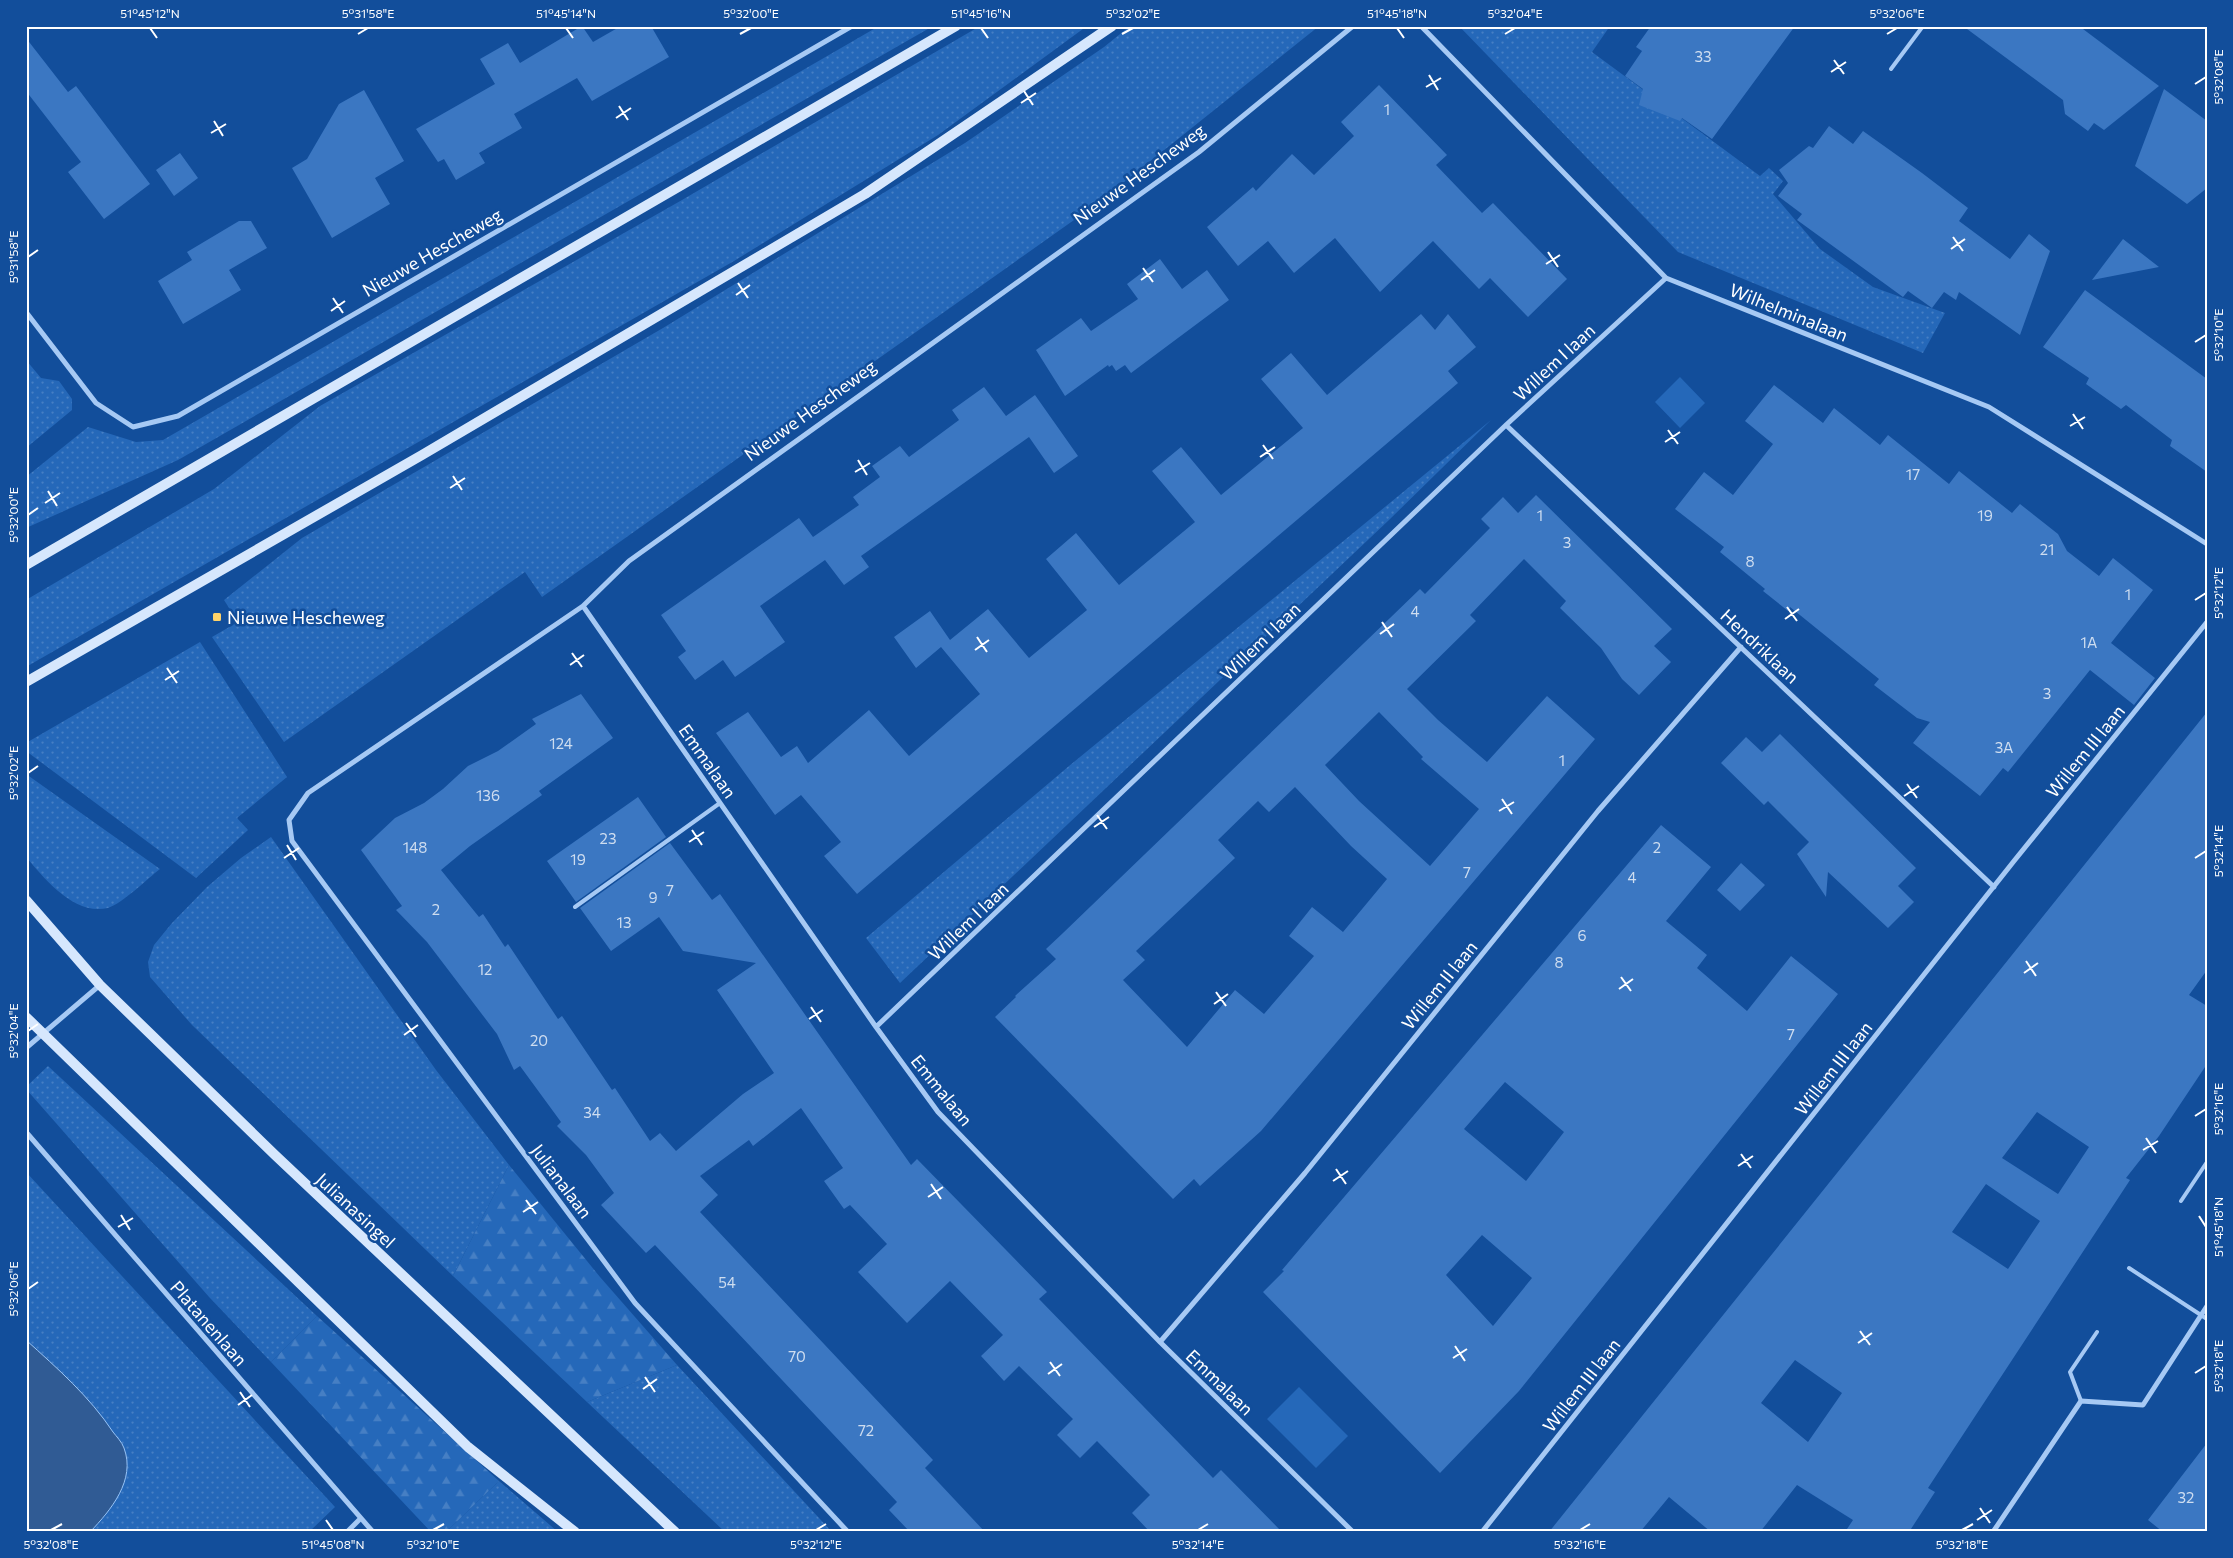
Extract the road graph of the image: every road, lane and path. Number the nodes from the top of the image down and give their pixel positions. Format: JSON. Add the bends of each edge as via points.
{"nodes":[{"id":1,"x":852,"y":26,"type":"edge"},
{"id":2,"x":956,"y":26,"type":"edge"},
{"id":3,"x":1112,"y":26,"type":"edge"},
{"id":4,"x":1353,"y":26,"type":"edge"},
{"id":5,"x":1421,"y":26,"type":"edge"},
{"id":6,"x":1923,"y":26,"type":"edge"},
{"id":7,"x":1891,"y":69,"type":"dead end"},
{"id":8,"x":1666,"y":278,"type":"junction"},
{"id":9,"x":26,"y":312,"type":"edge"},
{"id":10,"x":1506,"y":425,"type":"junction"},
{"id":11,"x":2207,"y":544,"type":"edge"},
{"id":12,"x":26,"y":565,"type":"edge"},
{"id":13,"x":583,"y":606,"type":"junction"},
{"id":14,"x":2207,"y":622,"type":"edge"},
{"id":15,"x":1741,"y":647,"type":"junction"},
{"id":16,"x":26,"y":682,"type":"edge"},
{"id":17,"x":720,"y":803,"type":"junction"},
{"id":18,"x":288,"y":820,"type":"joint"},
{"id":19,"x":1994,"y":887,"type":"junction"},
{"id":20,"x":26,"y":900,"type":"edge"},
{"id":21,"x":575,"y":907,"type":"dead end"},
{"id":22,"x":100,"y":985,"type":"junction"},
{"id":23,"x":26,"y":1016,"type":"edge"},
{"id":24,"x":876,"y":1027,"type":"junction"},
{"id":25,"x":42,"y":1033,"type":"junction"},
{"id":26,"x":26,"y":1048,"type":"edge"},
{"id":27,"x":26,"y":1132,"type":"edge"},
{"id":28,"x":2207,"y":1162,"type":"edge"},
{"id":29,"x":2181,"y":1201,"type":"dead end"},
{"id":30,"x":2128,"y":1268,"type":"dead end"},
{"id":31,"x":2207,"y":1306,"type":"edge"},
{"id":32,"x":2200,"y":1316,"type":"junction"},
{"id":33,"x":2207,"y":1319,"type":"edge"},
{"id":34,"x":2097,"y":1332,"type":"dead end"},
{"id":35,"x":1160,"y":1342,"type":"junction"},
{"id":36,"x":2081,"y":1401,"type":"junction"},
{"id":37,"x":360,"y":1519,"type":"junction"},
{"id":38,"x":347,"y":1532,"type":"edge"},
{"id":39,"x":373,"y":1532,"type":"edge"},
{"id":40,"x":575,"y":1532,"type":"edge"},
{"id":41,"x":675,"y":1532,"type":"edge"},
{"id":42,"x":848,"y":1532,"type":"edge"},
{"id":43,"x":1353,"y":1532,"type":"edge"},
{"id":44,"x":1482,"y":1532,"type":"edge"},
{"id":45,"x":1992,"y":1532,"type":"edge"}],
"edges":[{"from":1,"to":9,"type":"street","name":"Nieuwe Hescheweg","via":[[178,416],[132,427],[96,403]]},
{"from":2,"to":12,"type":"street"},
{"from":3,"to":16,"type":"street","via":[[865,194],[422,455]]},
{"from":4,"to":13,"type":"street","name":"Nieuwe Hescheweg","via":[[1199,152],[629,561]]},
{"from":5,"to":8,"type":"street","name":"Wilhelminalaan"},
{"from":6,"to":7,"type":"lane"},
{"from":8,"to":10,"type":"street","name":"Willem I laan"},
{"from":8,"to":11,"type":"street","name":"Wilhelminalaan","via":[[1989,407]]},
{"from":10,"to":15,"type":"street","name":"Hendriklaan"},
{"from":10,"to":24,"type":"street","name":"Willem I laan"},
{"from":13,"to":17,"type":"street","name":"Emmalaan"},
{"from":13,"to":18,"type":"street","name":"Nieuwe Hescheweg","via":[[308,793]]},
{"from":14,"to":19,"type":"street","name":"Willem III laan"},
{"from":15,"to":19,"type":"street","name":"Hendriklaan"},
{"from":15,"to":35,"type":"street","name":"Willem II laan","via":[[1598,811],[1305,1173]]},
{"from":17,"to":21,"type":"lane"},
{"from":17,"to":24,"type":"street","name":"Emmalaan"},
{"from":18,"to":42,"type":"street","name":"Julianalaan","via":[[292,841],[635,1303]]},
{"from":19,"to":44,"type":"street","name":"Willem III laan"},
{"from":20,"to":22,"type":"street","name":"Julianasingel"},
{"from":22,"to":25,"type":"street"},
{"from":22,"to":41,"type":"street","name":"Julianasingel","via":[[275,1155]]},
{"from":23,"to":25,"type":"street"},
{"from":24,"to":35,"type":"street","name":"Emmalaan","via":[[938,1112]]},
{"from":25,"to":26,"type":"street"},
{"from":25,"to":40,"type":"street","via":[[468,1447]]},
{"from":27,"to":37,"type":"street","name":"Platanenlaan"},
{"from":28,"to":29,"type":"lane"},
{"from":30,"to":32,"type":"lane"},
{"from":31,"to":32,"type":"street"},
{"from":32,"to":33,"type":"lane"},
{"from":32,"to":36,"type":"street","via":[[2143,1405]]},
{"from":34,"to":36,"type":"lane","via":[[2070,1372]]},
{"from":35,"to":43,"type":"street","name":"Emmalaan"},
{"from":36,"to":45,"type":"street"},
{"from":37,"to":38,"type":"street"},
{"from":37,"to":39,"type":"street","name":"Platanenlaan"}]}
